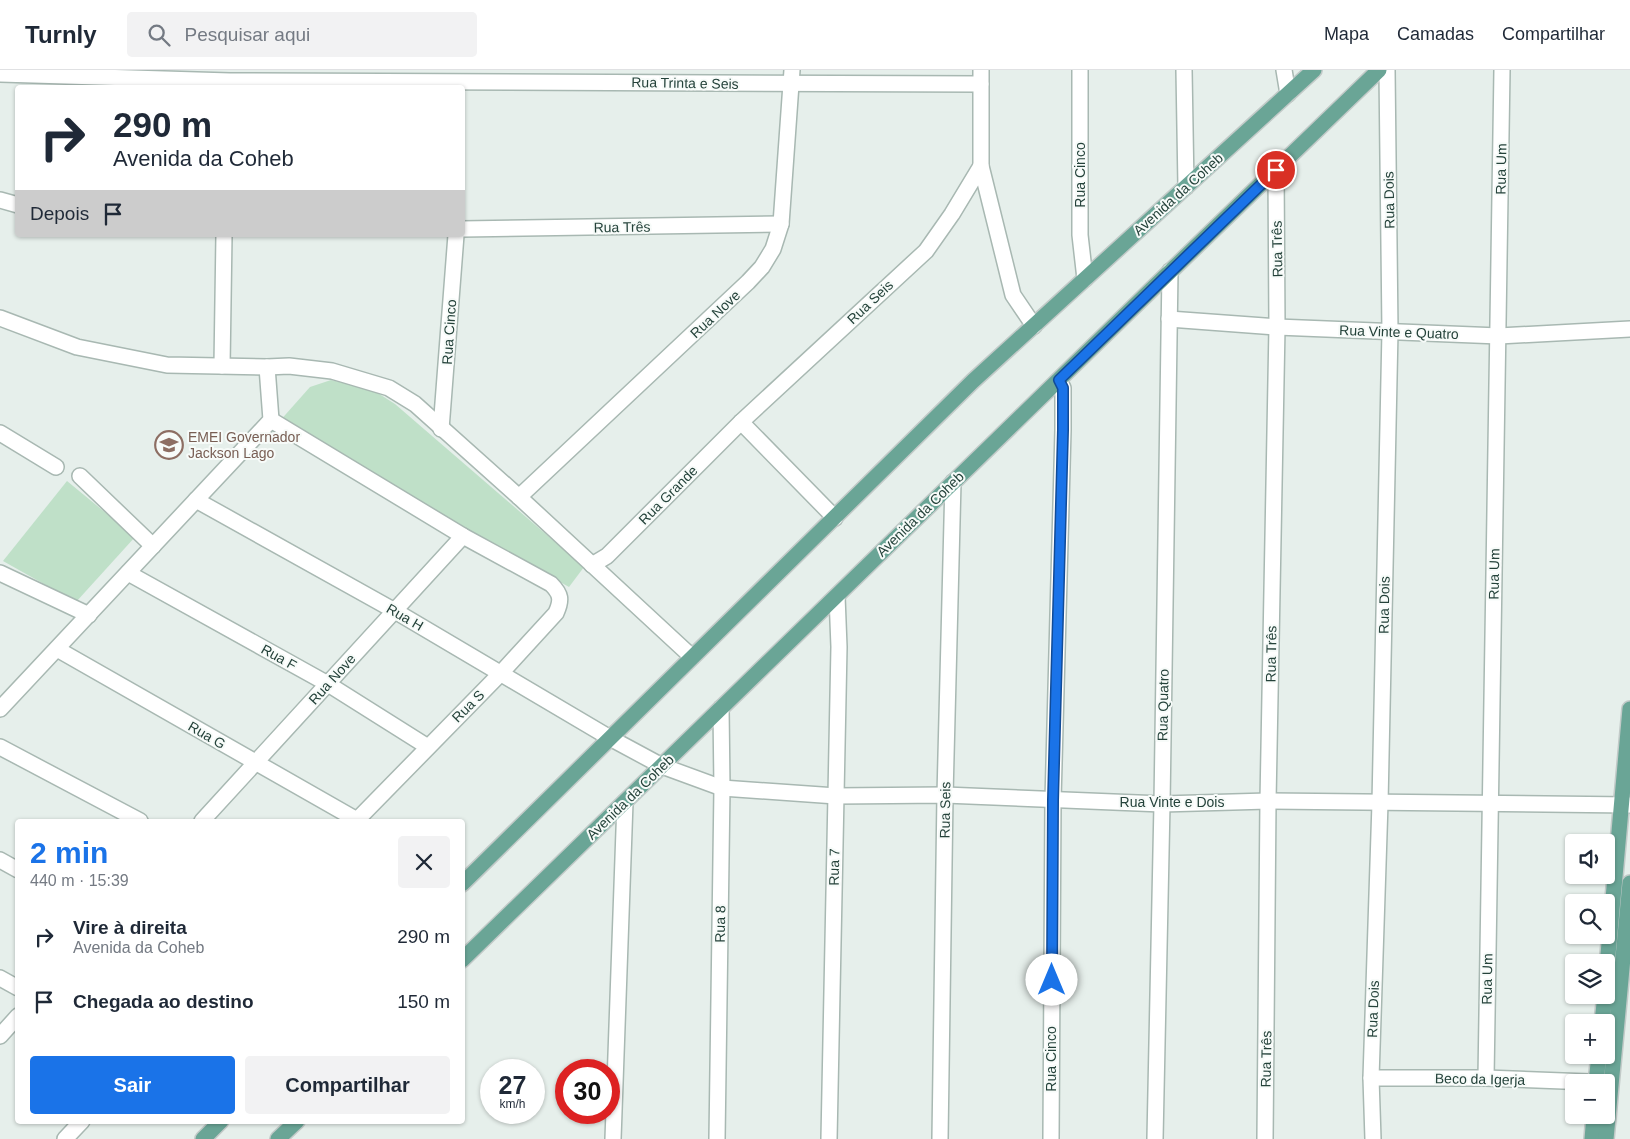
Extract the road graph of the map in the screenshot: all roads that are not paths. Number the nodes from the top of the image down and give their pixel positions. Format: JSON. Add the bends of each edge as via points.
{"nodes":[{"id":1,"x":1080,"y":70,"type":"edge"},
{"id":2,"x":1184,"y":70,"type":"edge"},
{"id":3,"x":1284,"y":70,"type":"edge"},
{"id":4,"x":1314,"y":70,"type":"edge"},
{"id":5,"x":1379,"y":70,"type":"edge"},
{"id":6,"x":1387,"y":70,"type":"edge"},
{"id":7,"x":1502,"y":70,"type":"edge"},
{"id":8,"x":0,"y":74,"type":"edge"},
{"id":9,"x":792,"y":77,"type":"edge"},
{"id":10,"x":981,"y":77,"type":"edge"},
{"id":11,"x":230,"y":79,"type":"edge"},
{"id":12,"x":458,"y":80,"type":"edge"},
{"id":13,"x":1288,"y":94,"type":"junction"},
{"id":14,"x":980,"y":166,"type":"junction"},
{"id":15,"x":1276,"y":170,"type":"junction"},
{"id":16,"x":1186,"y":187,"type":"junction"},
{"id":17,"x":0,"y":200,"type":"edge"},
{"id":18,"x":15,"y":204,"type":"edge"},
{"id":19,"x":782,"y":224,"type":"junction"},
{"id":20,"x":465,"y":230,"type":"edge"},
{"id":21,"x":224,"y":237,"type":"edge"},
{"id":22,"x":456,"y":237,"type":"edge"},
{"id":23,"x":1170,"y":271,"type":"junction"},
{"id":24,"x":1085,"y":279,"type":"junction"},
{"id":25,"x":0,"y":318,"type":"edge"},
{"id":26,"x":1169,"y":319,"type":"junction"},
{"id":27,"x":1034,"y":326,"type":"junction"},
{"id":28,"x":1277,"y":327,"type":"junction"},
{"id":29,"x":1630,"y":329,"type":"edge"},
{"id":30,"x":1390,"y":331,"type":"junction"},
{"id":31,"x":1499,"y":336,"type":"junction"},
{"id":32,"x":222,"y":366,"type":"junction"},
{"id":33,"x":267,"y":367,"type":"junction"},
{"id":34,"x":1059,"y":380,"type":"junction"},
{"id":35,"x":271,"y":420,"type":"junction"},
{"id":36,"x":741,"y":422,"type":"junction"},
{"id":37,"x":442,"y":428,"type":"junction"},
{"id":38,"x":0,"y":433,"type":"edge"},
{"id":39,"x":56,"y":467,"type":"dead end"},
{"id":40,"x":80,"y":476,"type":"dead end"},
{"id":41,"x":953,"y":482,"type":"junction"},
{"id":42,"x":519,"y":497,"type":"junction"},
{"id":43,"x":196,"y":500,"type":"junction"},
{"id":44,"x":835,"y":518,"type":"junction"},
{"id":45,"x":463,"y":536,"type":"junction"},
{"id":46,"x":153,"y":546,"type":"junction"},
{"id":47,"x":592,"y":565,"type":"junction"},
{"id":48,"x":0,"y":573,"type":"edge"},
{"id":49,"x":128,"y":573,"type":"junction"},
{"id":50,"x":836,"y":596,"type":"junction"},
{"id":51,"x":395,"y":610,"type":"junction"},
{"id":52,"x":89,"y":615,"type":"junction"},
{"id":53,"x":56,"y":649,"type":"junction"},
{"id":54,"x":692,"y":658,"type":"junction"},
{"id":55,"x":501,"y":673,"type":"junction"},
{"id":56,"x":328,"y":684,"type":"junction"},
{"id":57,"x":721,"y":708,"type":"junction"},
{"id":58,"x":0,"y":709,"type":"edge"},
{"id":59,"x":1630,"y":709,"type":"edge"},
{"id":60,"x":610,"y":738,"type":"junction"},
{"id":61,"x":0,"y":747,"type":"edge"},
{"id":62,"x":428,"y":747,"type":"junction"},
{"id":63,"x":256,"y":763,"type":"junction"},
{"id":64,"x":662,"y":766,"type":"junction"},
{"id":65,"x":722,"y":788,"type":"junction"},
{"id":66,"x":945,"y":795,"type":"junction"},
{"id":67,"x":836,"y":796,"type":"junction"},
{"id":68,"x":1053,"y":800,"type":"junction"},
{"id":69,"x":1268,"y":801,"type":"junction"},
{"id":70,"x":625,"y":802,"type":"junction"},
{"id":71,"x":1380,"y":803,"type":"junction"},
{"id":72,"x":1489,"y":803,"type":"junction"},
{"id":73,"x":1162,"y":804,"type":"junction"},
{"id":74,"x":1626,"y":812,"type":"edge"},
{"id":75,"x":136,"y":819,"type":"edge"},
{"id":76,"x":204,"y":819,"type":"edge"},
{"id":77,"x":354,"y":819,"type":"edge"},
{"id":78,"x":359,"y":819,"type":"edge"},
{"id":79,"x":0,"y":860,"type":"edge"},
{"id":80,"x":15,"y":868,"type":"edge"},
{"id":81,"x":465,"y":881,"type":"edge"},
{"id":82,"x":1630,"y":883,"type":"edge"},
{"id":83,"x":1609,"y":954,"type":"edge"},
{"id":84,"x":465,"y":957,"type":"edge"},
{"id":85,"x":0,"y":978,"type":"edge"},
{"id":86,"x":15,"y":986,"type":"edge"},
{"id":87,"x":15,"y":1019,"type":"edge"},
{"id":88,"x":0,"y":1036,"type":"edge"},
{"id":89,"x":1371,"y":1078,"type":"junction"},
{"id":90,"x":1486,"y":1078,"type":"junction"},
{"id":91,"x":1565,"y":1081,"type":"edge"},
{"id":92,"x":79,"y":1124,"type":"edge"},
{"id":93,"x":218,"y":1124,"type":"edge"},
{"id":94,"x":294,"y":1124,"type":"edge"},
{"id":95,"x":1593,"y":1124,"type":"edge"},
{"id":96,"x":65,"y":1139,"type":"edge"},
{"id":97,"x":203,"y":1139,"type":"edge"},
{"id":98,"x":278,"y":1139,"type":"edge"},
{"id":99,"x":613,"y":1139,"type":"edge"},
{"id":100,"x":717,"y":1139,"type":"edge"},
{"id":101,"x":829,"y":1139,"type":"edge"},
{"id":102,"x":940,"y":1139,"type":"edge"},
{"id":103,"x":1051,"y":1139,"type":"edge"},
{"id":104,"x":1155,"y":1139,"type":"edge"},
{"id":105,"x":1265,"y":1139,"type":"edge"},
{"id":106,"x":1372,"y":1139,"type":"edge"},
{"id":107,"x":1592,"y":1139,"type":"edge"},
{"id":108,"x":1606,"y":1139,"type":"edge"}],
"edges":[{"from":1,"to":24,"type":"street","name":"Rua Cinco","via":[[1080,236]]},
{"from":2,"to":16,"type":"street"},
{"from":3,"to":13,"type":"street"},
{"from":4,"to":13,"type":"main road","name":"Avenida da Coheb"},
{"from":5,"to":15,"type":"main road","name":"Avenida da Coheb"},
{"from":6,"to":30,"type":"street","name":"Rua Dois"},
{"from":7,"to":31,"type":"street","name":"Rua Um"},
{"from":8,"to":11,"type":"street","name":"Rua Trinta e Seis"},
{"from":9,"to":10,"type":"street","name":"Rua Trinta e Seis"},
{"from":9,"to":12,"type":"street","name":"Rua Trinta e Seis"},
{"from":9,"to":19,"type":"street","name":"Rua Nove"},
{"from":10,"to":14,"type":"street","name":"Rua Seis"},
{"from":11,"to":12,"type":"street","name":"Rua Trinta e Seis"},
{"from":13,"to":16,"type":"main road","name":"Avenida da Coheb"},
{"from":14,"to":27,"type":"street","name":"Rua Seis","via":[[1013,295]]},
{"from":14,"to":36,"type":"street","name":"Rua Seis","via":[[926,251]]},
{"from":15,"to":23,"type":"main road","name":"Avenida da Coheb"},
{"from":15,"to":28,"type":"street","name":"Rua Três"},
{"from":16,"to":24,"type":"main road","name":"Avenida da Coheb"},
{"from":17,"to":18,"type":"street"},
{"from":19,"to":20,"type":"street","name":"Rua Três"},
{"from":19,"to":42,"type":"street","name":"Rua Nove","via":[[773,249],[748,282]]},
{"from":21,"to":32,"type":"street"},
{"from":22,"to":37,"type":"street","name":"Rua Cinco"},
{"from":23,"to":26,"type":"street","name":"Rua Quatro"},
{"from":23,"to":34,"type":"main road","name":"Avenida da Coheb"},
{"from":24,"to":27,"type":"main road","name":"Avenida da Coheb"},
{"from":25,"to":32,"type":"street","via":[[77,348],[167,365]]},
{"from":26,"to":28,"type":"street","name":"Rua Vinte e Quatro"},
{"from":26,"to":73,"type":"street","name":"Rua Quatro"},
{"from":27,"to":44,"type":"main road","name":"Avenida da Coheb","via":[[973,381]]},
{"from":28,"to":30,"type":"street","name":"Rua Vinte e Quatro"},
{"from":28,"to":69,"type":"street","name":"Rua Três"},
{"from":29,"to":31,"type":"street","name":"Rua Vinte e Quatro"},
{"from":30,"to":31,"type":"street","name":"Rua Vinte e Quatro"},
{"from":30,"to":71,"type":"street","name":"Rua Dois"},
{"from":31,"to":72,"type":"street","name":"Rua Um"},
{"from":32,"to":33,"type":"street"},
{"from":33,"to":35,"type":"street"},
{"from":33,"to":37,"type":"street","via":[[332,371],[389,388]]},
{"from":34,"to":41,"type":"main road","name":"Avenida da Coheb"},
{"from":34,"to":68,"type":"street","name":"Rua Cinco","via":[[1063,388],[1063,430]]},
{"from":35,"to":43,"type":"street"},
{"from":35,"to":45,"type":"street"},
{"from":36,"to":44,"type":"street"},
{"from":36,"to":47,"type":"street","name":"Rua Grande","via":[[607,556]]},
{"from":37,"to":42,"type":"street"},
{"from":38,"to":39,"type":"street"},
{"from":40,"to":46,"type":"street"},
{"from":41,"to":50,"type":"main road","name":"Avenida da Coheb"},
{"from":41,"to":66,"type":"street","name":"Rua Seis"},
{"from":42,"to":47,"type":"street"},
{"from":43,"to":46,"type":"street"},
{"from":43,"to":51,"type":"street","name":"Rua H"},
{"from":44,"to":54,"type":"main road","name":"Avenida da Coheb"},
{"from":45,"to":51,"type":"street","name":"Rua Nove"},
{"from":45,"to":55,"type":"street","name":"Rua S","via":[[551,584],[560,596],[556,613]]},
{"from":46,"to":49,"type":"street"},
{"from":47,"to":54,"type":"street"},
{"from":48,"to":52,"type":"street"},
{"from":49,"to":52,"type":"street"},
{"from":49,"to":56,"type":"street","name":"Rua F"},
{"from":50,"to":57,"type":"main road","name":"Avenida da Coheb"},
{"from":50,"to":67,"type":"street","name":"Rua 7","via":[[839,647]]},
{"from":51,"to":55,"type":"street","name":"Rua H"},
{"from":51,"to":56,"type":"street","name":"Rua Nove"},
{"from":52,"to":53,"type":"street"},
{"from":53,"to":58,"type":"street"},
{"from":53,"to":63,"type":"street","name":"Rua G"},
{"from":54,"to":60,"type":"main road","name":"Avenida da Coheb"},
{"from":55,"to":60,"type":"street","name":"Rua H"},
{"from":55,"to":62,"type":"street","name":"Rua S"},
{"from":56,"to":62,"type":"street","name":"Rua F"},
{"from":56,"to":63,"type":"street","name":"Rua Nove"},
{"from":57,"to":64,"type":"main road","name":"Avenida da Coheb"},
{"from":57,"to":65,"type":"street","name":"Rua 8"},
{"from":59,"to":74,"type":"main road"},
{"from":60,"to":64,"type":"street","name":"Rua H"},
{"from":60,"to":81,"type":"main road","name":"Avenida da Coheb"},
{"from":61,"to":75,"type":"street"},
{"from":62,"to":78,"type":"street","name":"Rua S"},
{"from":63,"to":76,"type":"street","name":"Rua Nove"},
{"from":63,"to":77,"type":"street","name":"Rua G"},
{"from":64,"to":65,"type":"street","name":"Rua Vinte e Dois"},
{"from":64,"to":70,"type":"main road","name":"Avenida da Coheb"},
{"from":65,"to":67,"type":"street","name":"Rua Vinte e Dois"},
{"from":65,"to":100,"type":"street","name":"Rua 8"},
{"from":66,"to":67,"type":"street","name":"Rua Vinte e Dois"},
{"from":66,"to":68,"type":"street","name":"Rua Vinte e Dois"},
{"from":66,"to":102,"type":"street","name":"Rua Seis"},
{"from":67,"to":101,"type":"street","name":"Rua 7"},
{"from":68,"to":73,"type":"street","name":"Rua Vinte e Dois"},
{"from":68,"to":103,"type":"street","name":"Rua Cinco"},
{"from":69,"to":71,"type":"street","name":"Rua Vinte e Dois"},
{"from":69,"to":73,"type":"street","name":"Rua Vinte e Dois"},
{"from":69,"to":105,"type":"street","name":"Rua Três"},
{"from":70,"to":84,"type":"main road","name":"Avenida da Coheb"},
{"from":70,"to":99,"type":"street"},
{"from":71,"to":72,"type":"street","name":"Rua Vinte e Dois"},
{"from":71,"to":89,"type":"street","name":"Rua Dois"},
{"from":72,"to":74,"type":"street","name":"Rua Vinte e Dois"},
{"from":72,"to":90,"type":"street","name":"Rua Um"},
{"from":73,"to":104,"type":"street","name":"Rua Quatro"},
{"from":74,"to":83,"type":"main road"},
{"from":79,"to":80,"type":"street"},
{"from":82,"to":108,"type":"main road"},
{"from":85,"to":86,"type":"street"},
{"from":87,"to":88,"type":"street"},
{"from":89,"to":90,"type":"street","name":"Beco da Igerja"},
{"from":89,"to":106,"type":"street","name":"Rua Dois"},
{"from":90,"to":91,"type":"street","name":"Beco da Igerja"},
{"from":92,"to":96,"type":"street"},
{"from":93,"to":97,"type":"main road"},
{"from":94,"to":98,"type":"main road"},
{"from":95,"to":107,"type":"main road"}]}
